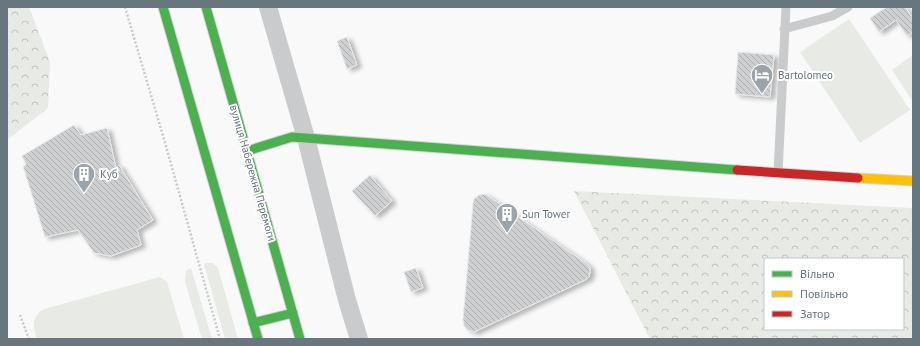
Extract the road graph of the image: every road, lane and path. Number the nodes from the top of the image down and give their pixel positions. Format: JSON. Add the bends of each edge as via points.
{"nodes":[{"id":1,"x":125,"y":7,"type":"edge"},
{"id":2,"x":163,"y":7,"type":"edge"},
{"id":3,"x":206,"y":7,"type":"edge"},
{"id":4,"x":268,"y":7,"type":"edge"},
{"id":5,"x":786,"y":7,"type":"edge"},
{"id":6,"x":848,"y":7,"type":"edge"},
{"id":7,"x":784,"y":29,"type":"junction"},
{"id":8,"x":306,"y":138,"type":"junction"},
{"id":9,"x":247,"y":151,"type":"junction"},
{"id":10,"x":778,"y":173,"type":"junction"},
{"id":11,"x":913,"y":181,"type":"edge"},
{"id":12,"x":293,"y":312,"type":"junction"},
{"id":13,"x":20,"y":315,"type":"dead end"},
{"id":14,"x":253,"y":323,"type":"junction"},
{"id":15,"x":29,"y":339,"type":"edge"},
{"id":16,"x":220,"y":339,"type":"edge"},
{"id":17,"x":258,"y":339,"type":"edge"},
{"id":18,"x":300,"y":339,"type":"edge"},
{"id":19,"x":359,"y":339,"type":"edge"}],
"edges":[{"from":1,"to":16,"type":"path"},
{"from":2,"to":14,"type":"main road"},
{"from":3,"to":9,"type":"main road","name":"вулиця Набережна Перемоги"},
{"from":4,"to":8,"type":"street"},
{"from":5,"to":7,"type":"lane"},
{"from":6,"to":7,"type":"lane","via":[[832,16]]},
{"from":7,"to":10,"type":"lane"},
{"from":8,"to":9,"type":"main road","via":[[292,137]]},
{"from":8,"to":10,"type":"main road"},
{"from":8,"to":19,"type":"street"},
{"from":9,"to":12,"type":"main road","name":"вулиця Набережна Перемоги"},
{"from":10,"to":11,"type":"main road"},
{"from":12,"to":14,"type":"main road"},
{"from":12,"to":18,"type":"main road","name":"вулиця Набережна Перемоги"},
{"from":13,"to":15,"type":"path"},
{"from":14,"to":17,"type":"main road"}]}
